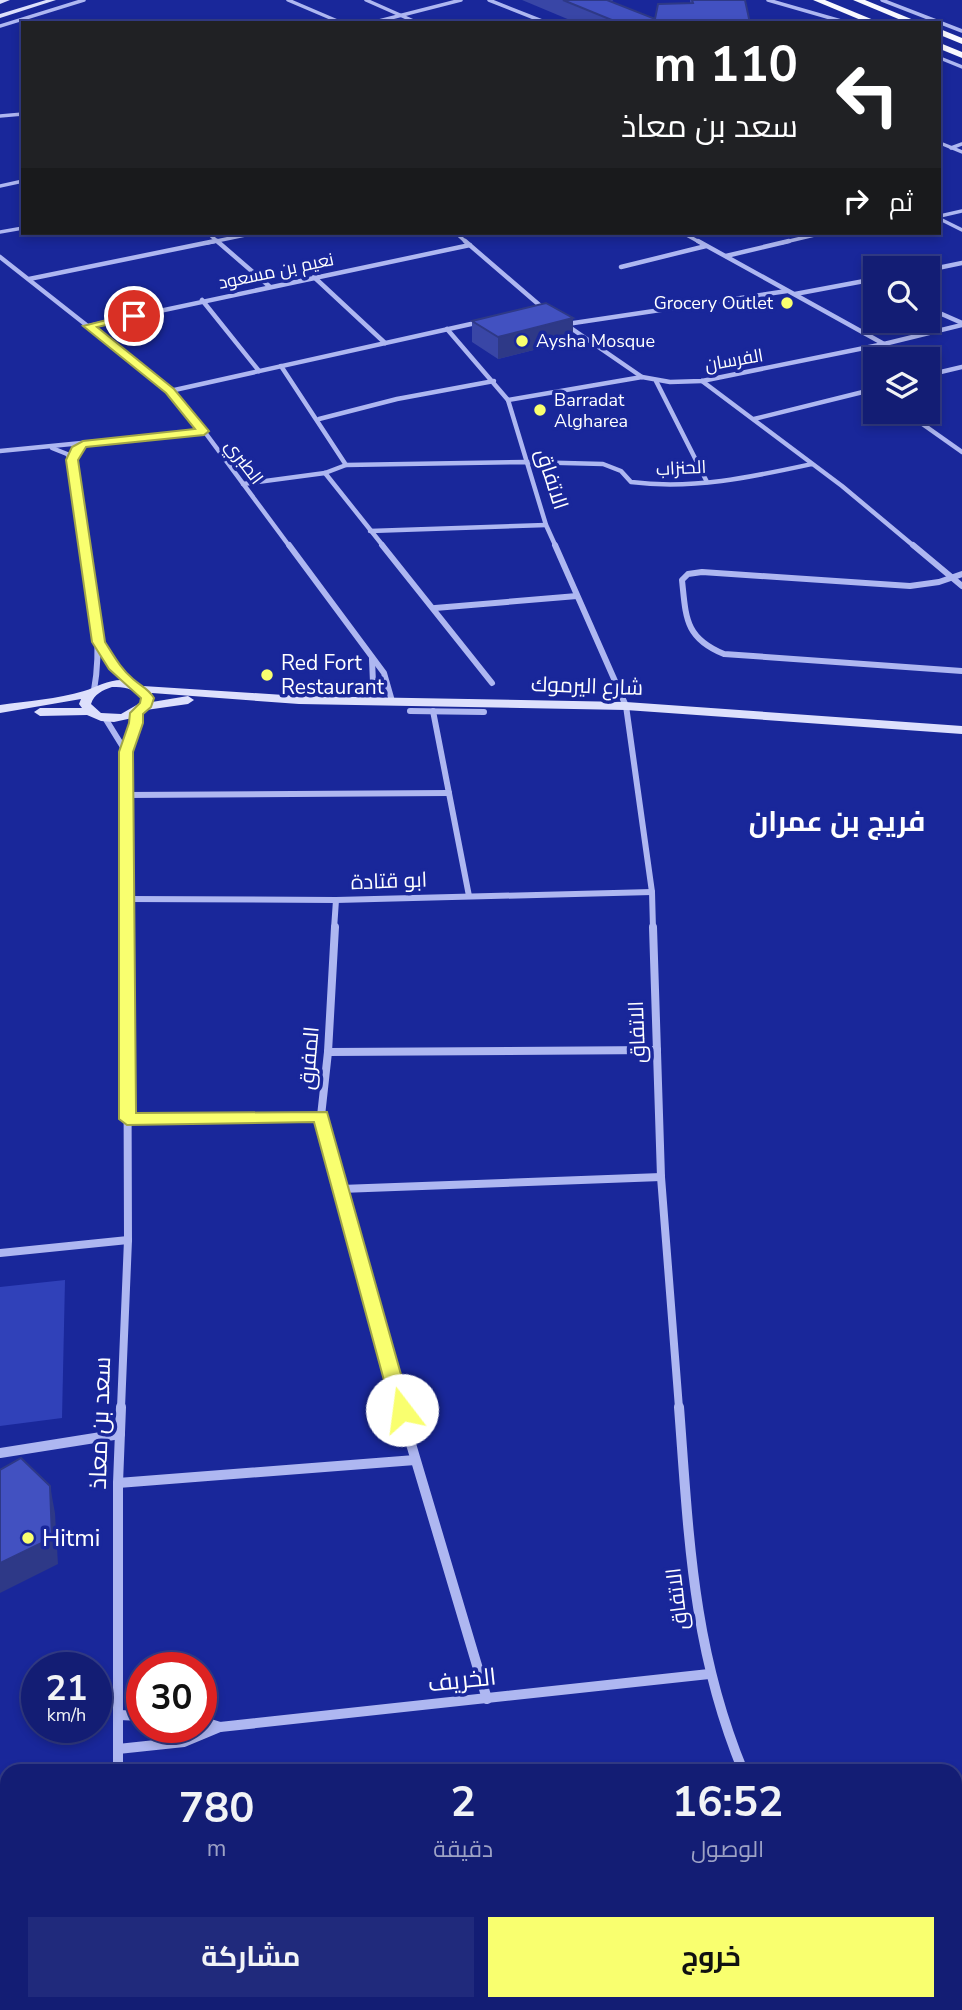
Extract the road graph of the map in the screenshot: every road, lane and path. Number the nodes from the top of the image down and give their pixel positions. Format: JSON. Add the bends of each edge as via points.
{"nodes":[{"id":1,"x":7,"y":0,"type":"edge"},
{"id":2,"x":53,"y":0,"type":"edge"},
{"id":3,"x":84,"y":0,"type":"edge"},
{"id":4,"x":288,"y":0,"type":"edge"},
{"id":5,"x":366,"y":0,"type":"edge"},
{"id":6,"x":461,"y":0,"type":"edge"},
{"id":7,"x":489,"y":0,"type":"edge"},
{"id":8,"x":768,"y":0,"type":"edge"},
{"id":9,"x":817,"y":0,"type":"edge"},
{"id":10,"x":857,"y":0,"type":"edge"},
{"id":11,"x":882,"y":0,"type":"edge"},
{"id":12,"x":0,"y":2,"type":"edge"},
{"id":13,"x":400,"y":15,"type":"junction"},
{"id":14,"x":0,"y":16,"type":"edge"},
{"id":15,"x":826,"y":16,"type":"junction"},
{"id":16,"x":337,"y":21,"type":"edge"},
{"id":17,"x":378,"y":21,"type":"edge"},
{"id":18,"x":414,"y":21,"type":"edge"},
{"id":19,"x":542,"y":21,"type":"edge"},
{"id":20,"x":832,"y":21,"type":"edge"},
{"id":21,"x":842,"y":21,"type":"edge"},
{"id":22,"x":872,"y":21,"type":"edge"},
{"id":23,"x":912,"y":21,"type":"edge"},
{"id":24,"x":936,"y":21,"type":"edge"},
{"id":25,"x":941,"y":23,"type":"edge"},
{"id":26,"x":0,"y":26,"type":"edge"},
{"id":27,"x":962,"y":31,"type":"edge"},
{"id":28,"x":941,"y":32,"type":"edge"},
{"id":29,"x":962,"y":41,"type":"edge"},
{"id":30,"x":941,"y":46,"type":"edge"},
{"id":31,"x":941,"y":53,"type":"edge"},
{"id":32,"x":962,"y":55,"type":"edge"},
{"id":33,"x":941,"y":58,"type":"edge"},
{"id":34,"x":958,"y":65,"type":"edge"},
{"id":35,"x":21,"y":114,"type":"edge"},
{"id":36,"x":0,"y":116,"type":"edge"},
{"id":37,"x":941,"y":144,"type":"edge"},
{"id":38,"x":962,"y":144,"type":"edge"},
{"id":39,"x":951,"y":148,"type":"junction"},
{"id":40,"x":962,"y":152,"type":"edge"},
{"id":41,"x":21,"y":181,"type":"edge"},
{"id":42,"x":0,"y":186,"type":"edge"},
{"id":43,"x":962,"y":211,"type":"edge"},
{"id":44,"x":941,"y":218,"type":"edge"},
{"id":45,"x":941,"y":219,"type":"edge"},
{"id":46,"x":21,"y":228,"type":"edge"},
{"id":47,"x":962,"y":230,"type":"edge"},
{"id":48,"x":0,"y":232,"type":"edge"},
{"id":49,"x":210,"y":235,"type":"edge"},
{"id":50,"x":245,"y":235,"type":"edge"},
{"id":51,"x":458,"y":235,"type":"edge"},
{"id":52,"x":687,"y":235,"type":"edge"},
{"id":53,"x":814,"y":235,"type":"edge"},
{"id":54,"x":216,"y":241,"type":"junction"},
{"id":55,"x":470,"y":245,"type":"junction"},
{"id":56,"x":707,"y":246,"type":"junction"},
{"id":57,"x":725,"y":256,"type":"junction"},
{"id":58,"x":0,"y":257,"type":"edge"},
{"id":59,"x":962,"y":264,"type":"edge"},
{"id":60,"x":621,"y":267,"type":"dead end"},
{"id":61,"x":940,"y":268,"type":"edge"},
{"id":62,"x":314,"y":277,"type":"junction"},
{"id":63,"x":29,"y":279,"type":"junction"},
{"id":64,"x":863,"y":281,"type":"edge"},
{"id":65,"x":269,"y":286,"type":"junction"},
{"id":66,"x":791,"y":292,"type":"junction"},
{"id":67,"x":202,"y":300,"type":"junction"},
{"id":68,"x":542,"y":308,"type":"junction"},
{"id":69,"x":529,"y":311,"type":"edge"},
{"id":70,"x":550,"y":313,"type":"edge"},
{"id":71,"x":940,"y":314,"type":"edge"},
{"id":72,"x":558,"y":319,"type":"edge"},
{"id":73,"x":488,"y":320,"type":"edge"},
{"id":74,"x":566,"y":324,"type":"junction"},
{"id":75,"x":962,"y":324,"type":"edge"},
{"id":76,"x":89,"y":326,"type":"junction"},
{"id":77,"x":447,"y":329,"type":"junction"},
{"id":78,"x":385,"y":343,"type":"junction"},
{"id":79,"x":884,"y":344,"type":"junction"},
{"id":80,"x":281,"y":366,"type":"junction"},
{"id":81,"x":962,"y":366,"type":"edge"},
{"id":82,"x":259,"y":371,"type":"junction"},
{"id":83,"x":940,"y":372,"type":"edge"},
{"id":84,"x":642,"y":377,"type":"junction"},
{"id":85,"x":656,"y":380,"type":"junction"},
{"id":86,"x":494,"y":381,"type":"junction"},
{"id":87,"x":702,"y":381,"type":"junction"},
{"id":88,"x":170,"y":391,"type":"junction"},
{"id":89,"x":863,"y":393,"type":"edge"},
{"id":90,"x":509,"y":400,"type":"junction"},
{"id":91,"x":319,"y":419,"type":"junction"},
{"id":92,"x":754,"y":419,"type":"junction"},
{"id":93,"x":922,"y":424,"type":"edge"},
{"id":94,"x":204,"y":431,"type":"junction"},
{"id":95,"x":83,"y":444,"type":"junction"},
{"id":96,"x":48,"y":447,"type":"junction"},
{"id":97,"x":0,"y":451,"type":"edge"},
{"id":98,"x":962,"y":452,"type":"edge"},
{"id":99,"x":72,"y":460,"type":"junction"},
{"id":100,"x":526,"y":462,"type":"junction"},
{"id":101,"x":812,"y":464,"type":"junction"},
{"id":102,"x":346,"y":465,"type":"junction"},
{"id":103,"x":325,"y":473,"type":"junction"},
{"id":104,"x":707,"y":482,"type":"junction"},
{"id":105,"x":243,"y":484,"type":"junction"},
{"id":106,"x":547,"y":525,"type":"junction"},
{"id":107,"x":370,"y":531,"type":"junction"},
{"id":108,"x":962,"y":574,"type":"edge"},
{"id":109,"x":951,"y":578,"type":"junction"},
{"id":110,"x":962,"y":586,"type":"edge"},
{"id":111,"x":577,"y":596,"type":"junction"},
{"id":112,"x":435,"y":608,"type":"junction"},
{"id":113,"x":99,"y":642,"type":"junction"},
{"id":114,"x":372,"y":658,"type":"junction"},
{"id":115,"x":962,"y":671,"type":"edge"},
{"id":116,"x":492,"y":682,"type":"dead end"},
{"id":117,"x":137,"y":687,"type":"junction"},
{"id":118,"x":92,"y":692,"type":"junction"},
{"id":119,"x":210,"y":696,"type":"junction"},
{"id":120,"x":366,"y":701,"type":"junction"},
{"id":121,"x":393,"y":701,"type":"junction"},
{"id":122,"x":626,"y":706,"type":"junction"},
{"id":123,"x":0,"y":709,"type":"edge"},
{"id":124,"x":140,"y":710,"type":"junction"},
{"id":125,"x":89,"y":711,"type":"junction"},
{"id":126,"x":410,"y":711,"type":"dead end"},
{"id":127,"x":433,"y":711,"type":"junction"},
{"id":128,"x":484,"y":712,"type":"dead end"},
{"id":129,"x":0,"y":716,"type":"edge"},
{"id":130,"x":105,"y":718,"type":"junction"},
{"id":131,"x":962,"y":730,"type":"edge"},
{"id":132,"x":126,"y":752,"type":"junction"},
{"id":133,"x":449,"y":793,"type":"junction"},
{"id":134,"x":126,"y":795,"type":"junction"},
{"id":135,"x":652,"y":892,"type":"junction"},
{"id":136,"x":469,"y":896,"type":"junction"},
{"id":137,"x":127,"y":899,"type":"junction"},
{"id":138,"x":336,"y":900,"type":"junction"},
{"id":139,"x":657,"y":1050,"type":"junction"},
{"id":140,"x":328,"y":1052,"type":"junction"},
{"id":141,"x":321,"y":1116,"type":"junction"},
{"id":142,"x":127,"y":1119,"type":"junction"},
{"id":143,"x":661,"y":1177,"type":"junction"},
{"id":144,"x":341,"y":1189,"type":"junction"},
{"id":145,"x":128,"y":1240,"type":"junction"},
{"id":146,"x":0,"y":1253,"type":"edge"},
{"id":147,"x":120,"y":1434,"type":"junction"},
{"id":148,"x":0,"y":1453,"type":"edge"},
{"id":149,"x":415,"y":1460,"type":"junction"},
{"id":150,"x":118,"y":1483,"type":"junction"},
{"id":151,"x":709,"y":1674,"type":"junction"},
{"id":152,"x":487,"y":1699,"type":"junction"},
{"id":153,"x":119,"y":1715,"type":"junction"},
{"id":154,"x":126,"y":1715,"type":"edge"},
{"id":155,"x":217,"y":1726,"type":"edge"},
{"id":156,"x":220,"y":1727,"type":"junction"},
{"id":157,"x":118,"y":1749,"type":"junction"},
{"id":158,"x":118,"y":1764,"type":"edge"},
{"id":159,"x":740,"y":1764,"type":"edge"}],
"edges":[{"from":1,"to":12,"type":"street"},
{"from":2,"to":14,"type":"street"},
{"from":3,"to":26,"type":"street"},
{"from":4,"to":16,"type":"street"},
{"from":5,"to":13,"type":"street"},
{"from":6,"to":13,"type":"street"},
{"from":7,"to":19,"type":"street"},
{"from":8,"to":15,"type":"street"},
{"from":9,"to":22,"type":"main road"},
{"from":10,"to":23,"type":"main road"},
{"from":11,"to":24,"type":"street"},
{"from":13,"to":17,"type":"street"},
{"from":13,"to":18,"type":"street"},
{"from":15,"to":20,"type":"street"},
{"from":15,"to":21,"type":"street"},
{"from":25,"to":27,"type":"street"},
{"from":28,"to":29,"type":"main road"},
{"from":30,"to":32,"type":"main road"},
{"from":31,"to":34,"type":"main road"},
{"from":33,"to":34,"type":"street"},
{"from":35,"to":36,"type":"street"},
{"from":37,"to":39,"type":"street"},
{"from":38,"to":39,"type":"street"},
{"from":39,"to":40,"type":"street"},
{"from":41,"to":42,"type":"street"},
{"from":43,"to":44,"type":"street"},
{"from":45,"to":47,"type":"street"},
{"from":46,"to":48,"type":"street"},
{"from":49,"to":54,"type":"street"},
{"from":50,"to":54,"type":"street"},
{"from":51,"to":55,"type":"street"},
{"from":52,"to":56,"type":"street"},
{"from":53,"to":57,"type":"street"},
{"from":54,"to":63,"type":"street"},
{"from":54,"to":65,"type":"street"},
{"from":55,"to":62,"type":"street","name":"نعيم بن مسعود"},
{"from":55,"to":68,"type":"street"},
{"from":56,"to":57,"type":"street"},
{"from":56,"to":60,"type":"street"},
{"from":57,"to":66,"type":"street"},
{"from":58,"to":63,"type":"street","name":"الطبري"},
{"from":59,"to":61,"type":"street"},
{"from":62,"to":65,"type":"street","name":"نعيم بن مسعود"},
{"from":62,"to":78,"type":"street"},
{"from":63,"to":76,"type":"street","name":"الطبري"},
{"from":64,"to":66,"type":"street"},
{"from":65,"to":67,"type":"street","name":"نعيم بن مسعود"},
{"from":66,"to":74,"type":"street"},
{"from":66,"to":79,"type":"street"},
{"from":67,"to":76,"type":"street","name":"نعيم بن مسعود"},
{"from":67,"to":82,"type":"street"},
{"from":68,"to":69,"type":"street"},
{"from":68,"to":70,"type":"street"},
{"from":71,"to":75,"type":"street"},
{"from":72,"to":74,"type":"street"},
{"from":73,"to":77,"type":"street"},
{"from":74,"to":84,"type":"street"},
{"from":75,"to":79,"type":"street","name":"الفرسان"},
{"from":76,"to":88,"type":"street","name":"الطبري"},
{"from":77,"to":78,"type":"street"},
{"from":77,"to":86,"type":"street","name":"الاتفاق"},
{"from":78,"to":80,"type":"street"},
{"from":79,"to":87,"type":"street","name":"الفرسان"},
{"from":80,"to":82,"type":"street"},
{"from":80,"to":91,"type":"street"},
{"from":81,"to":83,"type":"street"},
{"from":82,"to":88,"type":"street"},
{"from":84,"to":85,"type":"street","name":"الفرسان"},
{"from":84,"to":90,"type":"street","name":"الفرسان"},
{"from":85,"to":87,"type":"street","name":"الفرسان"},
{"from":85,"to":104,"type":"street"},
{"from":86,"to":90,"type":"street","name":"الاتفاق"},
{"from":86,"to":91,"type":"street"},
{"from":87,"to":92,"type":"street"},
{"from":88,"to":94,"type":"street","name":"الطبري"},
{"from":89,"to":92,"type":"street"},
{"from":90,"to":100,"type":"street","name":"الاتفاق"},
{"from":91,"to":102,"type":"street"},
{"from":92,"to":101,"type":"street"},
{"from":93,"to":98,"type":"street"},
{"from":94,"to":95,"type":"street"},
{"from":94,"to":105,"type":"street","name":"الطبري"},
{"from":95,"to":96,"type":"street"},
{"from":95,"to":99,"type":"street"},
{"from":96,"to":97,"type":"street"},
{"from":96,"to":99,"type":"street"},
{"from":99,"to":113,"type":"street"},
{"from":100,"to":102,"type":"street","name":"الحنزاب"},
{"from":100,"to":104,"type":"street","name":"الحنزاب","via":[[603,464],[642,484]]},
{"from":100,"to":106,"type":"street","name":"الاتفاق"},
{"from":101,"to":104,"type":"street","name":"الحنزاب"},
{"from":101,"to":109,"type":"street"},
{"from":102,"to":103,"type":"street","name":"الحنزاب"},
{"from":103,"to":105,"type":"street","name":"الحنزاب"},
{"from":103,"to":107,"type":"street"},
{"from":105,"to":114,"type":"street","name":"الطبري"},
{"from":106,"to":107,"type":"street"},
{"from":106,"to":111,"type":"street","name":"الاتفاق"},
{"from":107,"to":112,"type":"street"},
{"from":108,"to":109,"type":"street"},
{"from":109,"to":110,"type":"street"},
{"from":109,"to":115,"type":"street","via":[[895,586],[702,572],[682,580],[692,636],[706,648],[724,654]]},
{"from":111,"to":112,"type":"street"},
{"from":111,"to":122,"type":"street","name":"الاتفاق"},
{"from":112,"to":116,"type":"street"},
{"from":113,"to":117,"type":"street","via":[[114,667]]},
{"from":113,"to":118,"type":"street"},
{"from":114,"to":120,"type":"street","via":[[373,684]]},
{"from":114,"to":121,"type":"street","name":"الطبري","via":[[388,680]]},
{"from":117,"to":118,"type":"street","name":"شارع اليرموك","via":[[112,684]]},
{"from":117,"to":119,"type":"street","name":"شارع اليرموك"},
{"from":117,"to":124,"type":"street","via":[[148,698]]},
{"from":118,"to":123,"type":"street"},
{"from":118,"to":125,"type":"street","via":[[85,704]]},
{"from":119,"to":120,"type":"street","name":"شارع اليرموك"},
{"from":119,"to":124,"type":"street","name":"شارع اليرموك"},
{"from":120,"to":121,"type":"street","name":"شارع اليرموك"},
{"from":121,"to":122,"type":"street","name":"شارع اليرموك"},
{"from":122,"to":131,"type":"street","name":"شارع اليرموك"},
{"from":122,"to":135,"type":"street","name":"الاتفاق"},
{"from":124,"to":130,"type":"street","name":"شارع اليرموك"},
{"from":124,"to":132,"type":"street","name":"سعد بن معاذ"},
{"from":125,"to":129,"type":"street"},
{"from":125,"to":130,"type":"street"},
{"from":126,"to":127,"type":"street"},
{"from":127,"to":128,"type":"street"},
{"from":127,"to":133,"type":"street"},
{"from":130,"to":132,"type":"street"},
{"from":132,"to":134,"type":"street","name":"سعد بن معاذ"},
{"from":133,"to":134,"type":"street"},
{"from":133,"to":136,"type":"street"},
{"from":134,"to":137,"type":"street","name":"سعد بن معاذ"},
{"from":135,"to":136,"type":"street","name":"ابو قتادة"},
{"from":135,"to":139,"type":"street","name":"الاتفاق"},
{"from":136,"to":138,"type":"street","name":"ابو قتادة"},
{"from":137,"to":138,"type":"street","name":"ابو قتادة"},
{"from":137,"to":142,"type":"street","name":"سعد بن معاذ"},
{"from":138,"to":140,"type":"street","name":"المفرق"},
{"from":139,"to":140,"type":"street"},
{"from":139,"to":143,"type":"street","name":"الاتفاق"},
{"from":140,"to":141,"type":"street","name":"المفرق"},
{"from":141,"to":142,"type":"street"},
{"from":141,"to":144,"type":"street","name":"المفرق"},
{"from":142,"to":145,"type":"street","name":"سعد بن معاذ"},
{"from":143,"to":144,"type":"street"},
{"from":143,"to":151,"type":"street","name":"الاتفاق","via":[[694,1584]]},
{"from":144,"to":149,"type":"street","name":"المفرق"},
{"from":145,"to":146,"type":"street"},
{"from":145,"to":147,"type":"street","name":"سعد بن معاذ"},
{"from":147,"to":148,"type":"street"},
{"from":147,"to":150,"type":"street","name":"سعد بن معاذ"},
{"from":149,"to":150,"type":"street"},
{"from":149,"to":152,"type":"street","name":"المفرق"},
{"from":150,"to":153,"type":"street","name":"سعد بن معاذ"},
{"from":151,"to":152,"type":"street","name":"الخريف"},
{"from":151,"to":159,"type":"street","name":"الاتفاق"},
{"from":152,"to":156,"type":"street","name":"الخريف"},
{"from":153,"to":154,"type":"street"},
{"from":153,"to":157,"type":"street","name":"سعد بن معاذ"},
{"from":155,"to":156,"type":"street","name":"الخريف"},
{"from":156,"to":157,"type":"street","name":"الخريف","via":[[188,1741]]},
{"from":157,"to":158,"type":"street","name":"سعد بن معاذ"}]}
